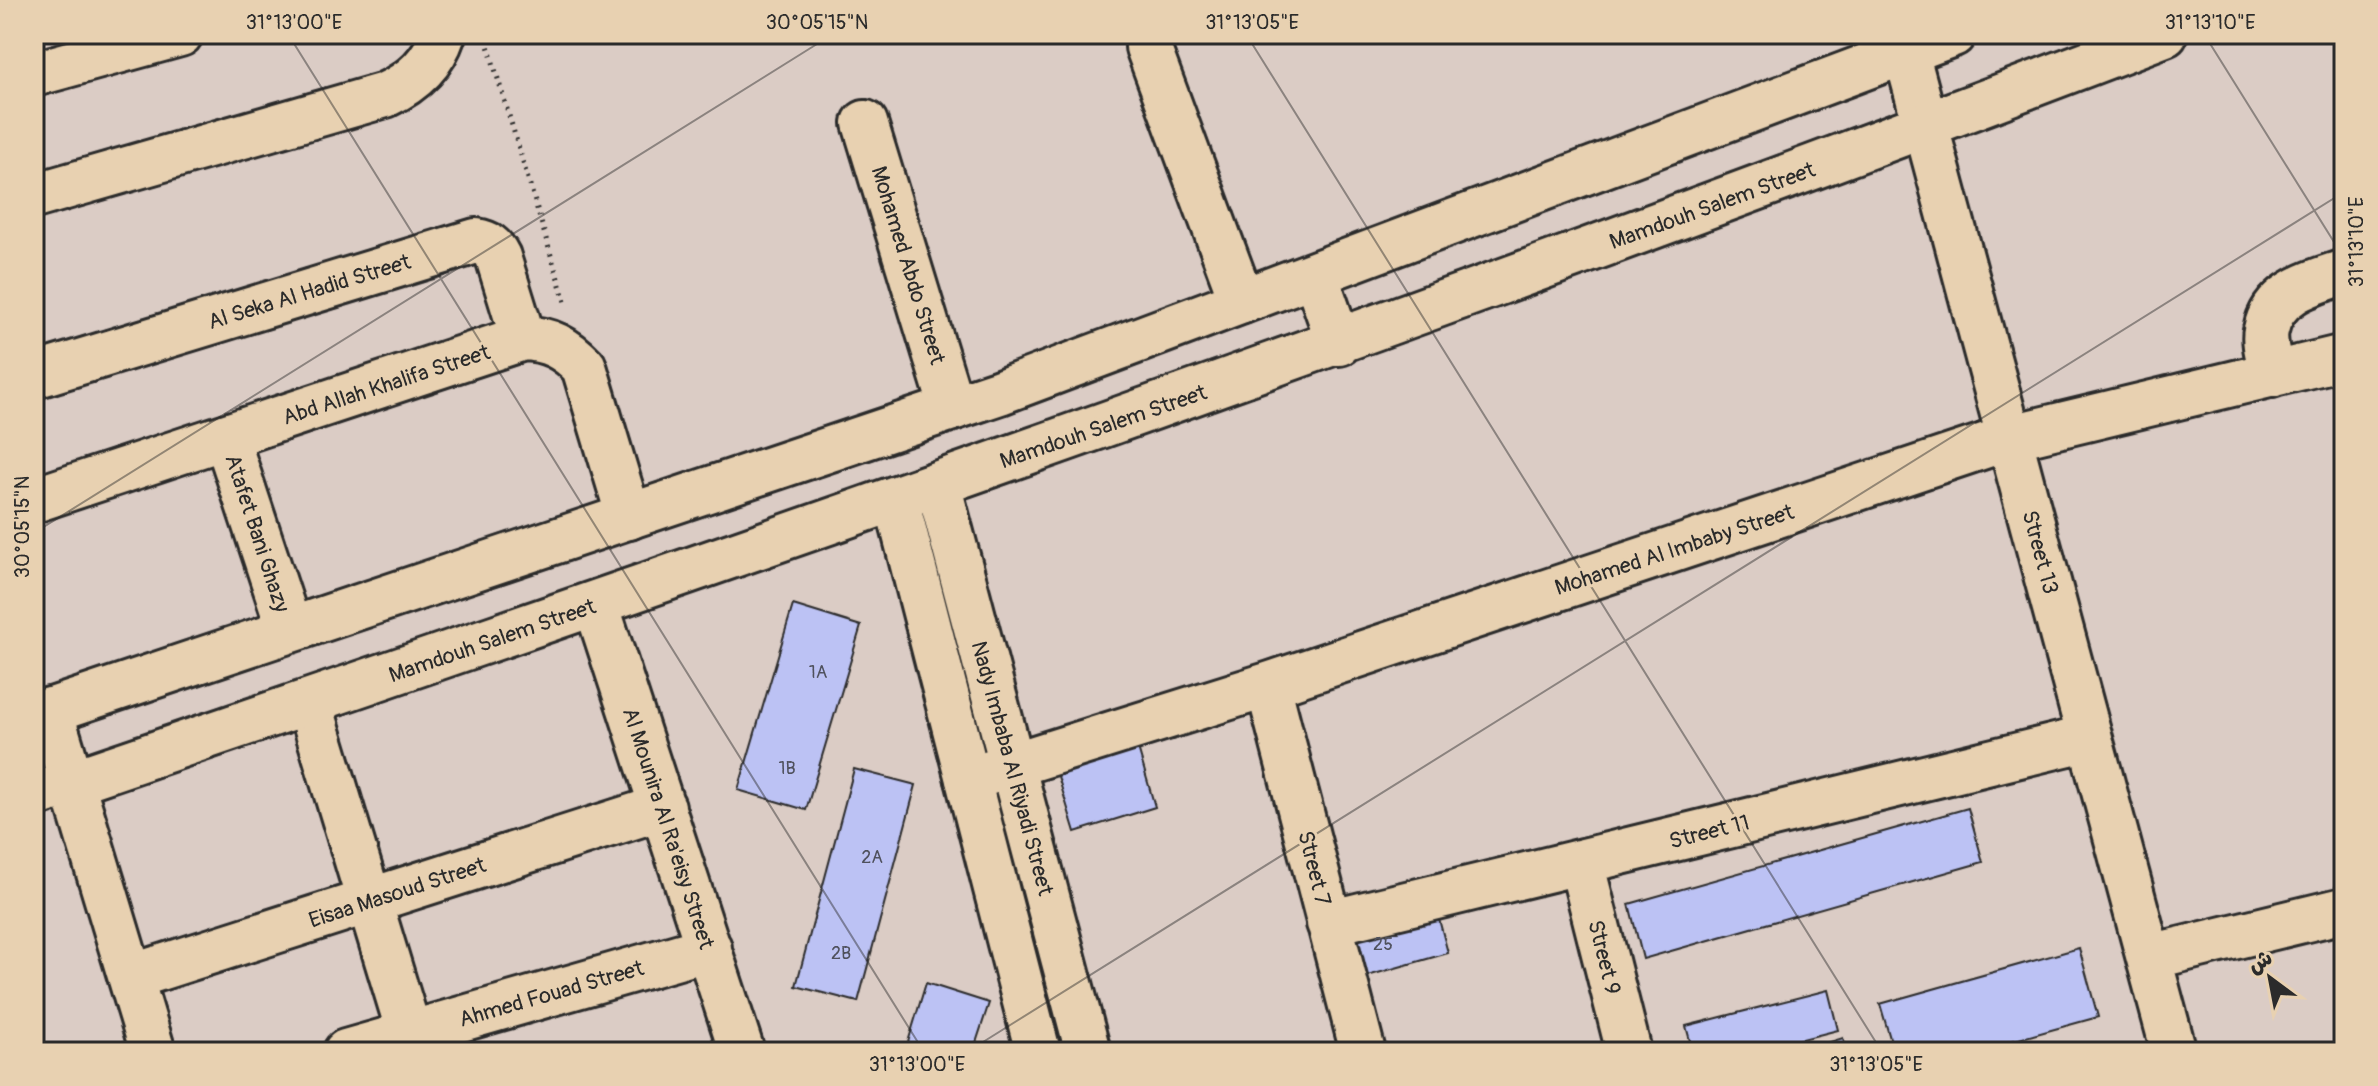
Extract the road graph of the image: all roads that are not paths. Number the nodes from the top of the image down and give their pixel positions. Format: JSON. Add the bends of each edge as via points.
{"nodes":[{"id":1,"x":180,"y":34,"type":"edge"},
{"id":2,"x":443,"y":34,"type":"edge"},
{"id":3,"x":1953,"y":34,"type":"edge"},
{"id":4,"x":2165,"y":34,"type":"edge"},
{"id":5,"x":1148,"y":47,"type":"dead end"},
{"id":6,"x":1906,"y":52,"type":"junction"},
{"id":7,"x":34,"y":74,"type":"edge"},
{"id":8,"x":865,"y":123,"type":"dead end"},
{"id":9,"x":1927,"y":125,"type":"junction"},
{"id":10,"x":34,"y":196,"type":"edge"},
{"id":11,"x":2344,"y":272,"type":"edge"},
{"id":12,"x":1315,"y":274,"type":"junction"},
{"id":13,"x":1242,"y":301,"type":"junction"},
{"id":14,"x":523,"y":338,"type":"junction"},
{"id":15,"x":1339,"y":343,"type":"junction"},
{"id":16,"x":2344,"y":357,"type":"edge"},
{"id":17,"x":2272,"y":375,"type":"junction"},
{"id":18,"x":34,"y":376,"type":"edge"},
{"id":19,"x":952,"y":408,"type":"junction"},
{"id":20,"x":226,"y":437,"type":"junction"},
{"id":21,"x":2011,"y":437,"type":"junction"},
{"id":22,"x":938,"y":484,"type":"junction"},
{"id":23,"x":896,"y":499,"type":"junction"},
{"id":24,"x":34,"y":500,"type":"edge"},
{"id":25,"x":629,"y":517,"type":"junction"},
{"id":26,"x":596,"y":604,"type":"junction"},
{"id":27,"x":289,"y":628,"type":"junction"},
{"id":28,"x":1268,"y":685,"type":"junction"},
{"id":29,"x":309,"y":702,"type":"junction"},
{"id":30,"x":42,"y":713,"type":"edge"},
{"id":31,"x":2089,"y":738,"type":"junction"},
{"id":32,"x":1012,"y":765,"type":"junction"},
{"id":33,"x":968,"y":779,"type":"junction"},
{"id":34,"x":53,"y":789,"type":"edge"},
{"id":35,"x":663,"y":807,"type":"junction"},
{"id":36,"x":1581,"y":862,"type":"junction"},
{"id":37,"x":369,"y":901,"type":"junction"},
{"id":38,"x":2344,"y":910,"type":"edge"},
{"id":39,"x":1329,"y":923,"type":"junction"},
{"id":40,"x":709,"y":948,"type":"junction"},
{"id":41,"x":2150,"y":957,"type":"junction"},
{"id":42,"x":131,"y":977,"type":"junction"},
{"id":43,"x":412,"y":1043,"type":"edge"},
{"id":44,"x":153,"y":1052,"type":"edge"},
{"id":45,"x":346,"y":1052,"type":"edge"},
{"id":46,"x":742,"y":1052,"type":"edge"},
{"id":47,"x":1038,"y":1052,"type":"edge"},
{"id":48,"x":1088,"y":1052,"type":"edge"},
{"id":49,"x":1363,"y":1052,"type":"edge"},
{"id":50,"x":1629,"y":1052,"type":"edge"},
{"id":51,"x":2174,"y":1052,"type":"edge"}],
"edges":[{"from":1,"to":7,"type":"street"},
{"from":2,"to":10,"type":"street","via":[[420,73],[385,95]]},
{"from":3,"to":6,"type":"street"},
{"from":4,"to":9,"type":"street","name":"Mamdouh Salem Street"},
{"from":5,"to":13,"type":"street"},
{"from":6,"to":9,"type":"street","name":"Street 13"},
{"from":6,"to":12,"type":"street"},
{"from":8,"to":19,"type":"street","name":"Mohamed Abdo Street"},
{"from":9,"to":15,"type":"street","name":"Mamdouh Salem Street"},
{"from":9,"to":21,"type":"street","name":"Street 13"},
{"from":11,"to":17,"type":"street","via":[[2293,291],[2274,309],[2265,332]]},
{"from":12,"to":13,"type":"street"},
{"from":12,"to":15,"type":"street"},
{"from":13,"to":19,"type":"street"},
{"from":14,"to":18,"type":"street","name":"Al Seka Al Hadid Street","via":[[498,257],[486,243],[476,241]]},
{"from":14,"to":20,"type":"street","name":"Abd Allah Khalifa Street"},
{"from":14,"to":25,"type":"street","via":[[557,344],[584,367]]},
{"from":15,"to":22,"type":"street","name":"Mamdouh Salem Street"},
{"from":16,"to":17,"type":"street","name":"Mohamed Al Imbaby Street"},
{"from":17,"to":21,"type":"street","name":"Mohamed Al Imbaby Street"},
{"from":19,"to":25,"type":"street"},
{"from":20,"to":24,"type":"street","name":"Abd Allah Khalifa Street"},
{"from":20,"to":27,"type":"street","name":"Atafet Bani Ghazy"},
{"from":21,"to":28,"type":"street","name":"Mohamed Al Imbaby Street"},
{"from":21,"to":31,"type":"street","name":"Street 13"},
{"from":22,"to":23,"type":"street","name":"Mamdouh Salem Street"},
{"from":22,"to":32,"type":"street","name":"Nady Imbaba Al Riyadi Street"},
{"from":23,"to":26,"type":"street","name":"Mamdouh Salem Street"},
{"from":23,"to":33,"type":"street","name":"Nady Imbaba Al Riyadi Street"},
{"from":25,"to":27,"type":"street"},
{"from":26,"to":29,"type":"street","name":"Mamdouh Salem Street"},
{"from":26,"to":35,"type":"street","name":"Al Mounira Al Ra'eisy Street"},
{"from":27,"to":30,"type":"street"},
{"from":28,"to":32,"type":"street","name":"Mohamed Al Imbaby Street"},
{"from":28,"to":39,"type":"street","name":"Street 7"},
{"from":29,"to":34,"type":"street","name":"Mamdouh Salem Street"},
{"from":29,"to":37,"type":"street"},
{"from":30,"to":34,"type":"street"},
{"from":31,"to":36,"type":"street","name":"Street 11"},
{"from":31,"to":41,"type":"street","name":"Street 13"},
{"from":32,"to":33,"type":"street","name":"Mohamed Al Imbaby Street"},
{"from":32,"to":48,"type":"street","name":"Nady Imbaba Al Riyadi Street"},
{"from":33,"to":47,"type":"street","name":"Nady Imbaba Al Riyadi Street"},
{"from":34,"to":42,"type":"street"},
{"from":35,"to":37,"type":"street","name":"Eisaa Masoud Street"},
{"from":35,"to":40,"type":"street","name":"Al Mounira Al Ra'eisy Street"},
{"from":36,"to":39,"type":"street","name":"Street 11"},
{"from":36,"to":50,"type":"street","name":"Street 9"},
{"from":37,"to":42,"type":"street","name":"Eisaa Masoud Street"},
{"from":37,"to":43,"type":"street"},
{"from":38,"to":41,"type":"street"},
{"from":39,"to":49,"type":"street","name":"Street 7"},
{"from":40,"to":43,"type":"street","name":"Ahmed Fouad Street"},
{"from":40,"to":46,"type":"street","name":"Al Mounira Al Ra'eisy Street"},
{"from":41,"to":51,"type":"street","name":"Street 13"},
{"from":42,"to":44,"type":"street"},
{"from":43,"to":45,"type":"street","name":"Ahmed Fouad Street"}]}
